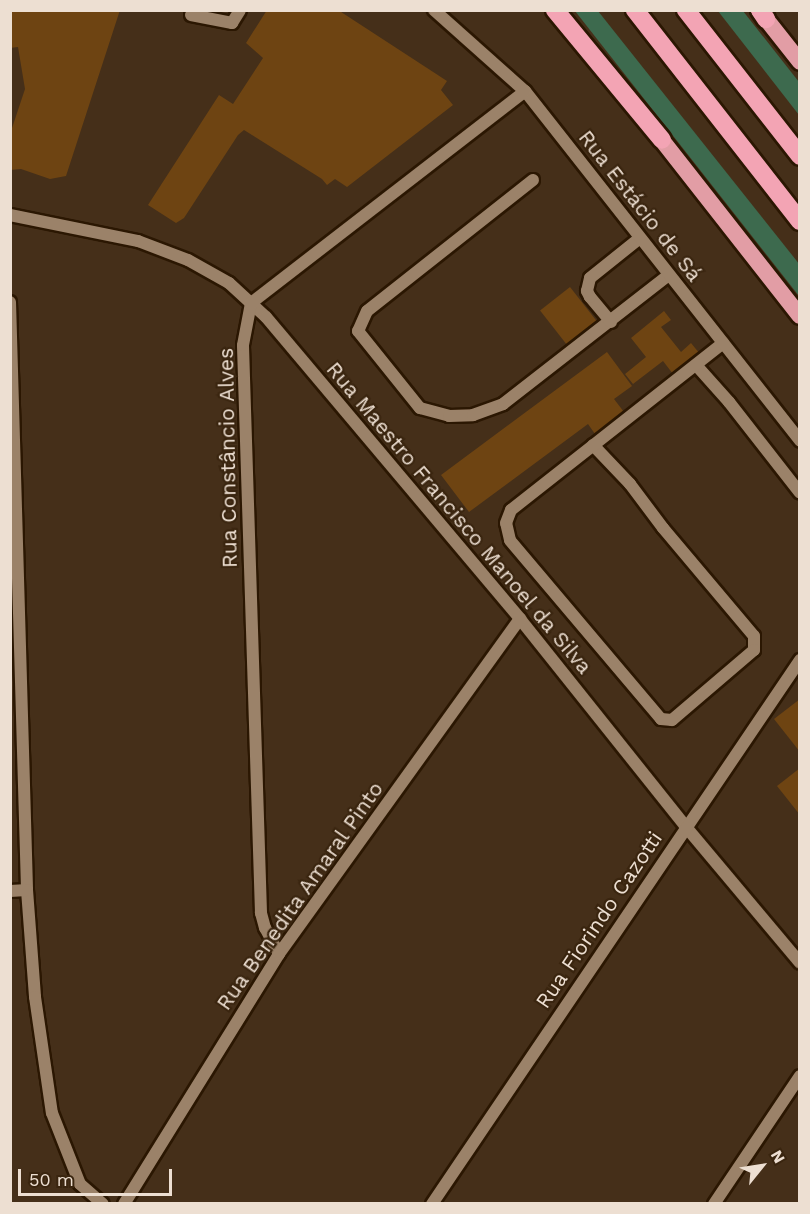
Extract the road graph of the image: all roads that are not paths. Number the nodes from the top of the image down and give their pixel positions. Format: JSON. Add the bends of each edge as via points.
{"nodes":[{"id":1,"x":240,"y":10,"type":"edge"},
{"id":2,"x":434,"y":10,"type":"edge"},
{"id":3,"x":556,"y":10,"type":"edge"},
{"id":4,"x":635,"y":10,"type":"edge"},
{"id":5,"x":686,"y":10,"type":"edge"},
{"id":6,"x":762,"y":13,"type":"edge"},
{"id":7,"x":191,"y":15,"type":"dead end"},
{"id":8,"x":800,"y":62,"type":"edge"},
{"id":9,"x":525,"y":91,"type":"junction"},
{"id":10,"x":662,"y":140,"type":"joint"},
{"id":11,"x":800,"y":156,"type":"edge"},
{"id":12,"x":533,"y":180,"type":"dead end"},
{"id":13,"x":10,"y":215,"type":"edge"},
{"id":14,"x":800,"y":221,"type":"edge"},
{"id":15,"x":640,"y":238,"type":"junction"},
{"id":16,"x":669,"y":274,"type":"junction"},
{"id":17,"x":10,"y":302,"type":"edge"},
{"id":18,"x":251,"y":303,"type":"junction"},
{"id":19,"x":800,"y":316,"type":"edge"},
{"id":20,"x":610,"y":322,"type":"junction"},
{"id":21,"x":723,"y":343,"type":"junction"},
{"id":22,"x":696,"y":365,"type":"junction"},
{"id":23,"x":800,"y":441,"type":"edge"},
{"id":24,"x":593,"y":445,"type":"junction"},
{"id":25,"x":800,"y":493,"type":"edge"},
{"id":26,"x":520,"y":619,"type":"junction"},
{"id":27,"x":800,"y":660,"type":"edge"},
{"id":28,"x":686,"y":827,"type":"junction"},
{"id":29,"x":27,"y":890,"type":"junction"},
{"id":30,"x":10,"y":891,"type":"edge"},
{"id":31,"x":279,"y":954,"type":"junction"},
{"id":32,"x":800,"y":963,"type":"edge"},
{"id":33,"x":800,"y":1076,"type":"edge"},
{"id":34,"x":103,"y":1203,"type":"edge"},
{"id":35,"x":124,"y":1203,"type":"edge"},
{"id":36,"x":432,"y":1203,"type":"edge"},
{"id":37,"x":714,"y":1203,"type":"edge"}],
"edges":[{"from":1,"to":7,"type":"street","via":[[232,23]]},
{"from":2,"to":9,"type":"street","name":"Rua Estácio de Sá"},
{"from":3,"to":10,"type":"highway"},
{"from":4,"to":14,"type":"highway"},
{"from":5,"to":11,"type":"highway"},
{"from":6,"to":8,"type":"highway"},
{"from":9,"to":15,"type":"street","name":"Rua Estácio de Sá"},
{"from":9,"to":18,"type":"street"},
{"from":10,"to":19,"type":"highway"},
{"from":12,"to":20,"type":"street","via":[[368,311],[358,331],[420,408],[449,416],[473,415],[503,404]]},
{"from":13,"to":18,"type":"street","name":"Rua Maestro Francisco Manoel da Silva","via":[[138,241],[188,260],[229,283]]},
{"from":15,"to":16,"type":"street","name":"Rua Estácio de Sá"},
{"from":15,"to":20,"type":"street","via":[[590,278],[587,291]]},
{"from":16,"to":20,"type":"street"},
{"from":16,"to":21,"type":"street","name":"Rua Estácio de Sá"},
{"from":17,"to":29,"type":"street"},
{"from":18,"to":26,"type":"street","name":"Rua Maestro Francisco Manoel da Silva"},
{"from":18,"to":31,"type":"street","name":"Rua Constâncio Alves","via":[[243,345],[261,913]]},
{"from":21,"to":22,"type":"street"},
{"from":21,"to":23,"type":"street","name":"Rua Estácio de Sá"},
{"from":22,"to":24,"type":"street"},
{"from":22,"to":25,"type":"street"},
{"from":24,"to":24,"type":"street","via":[[511,510],[506,523],[510,540],[661,719],[672,720],[754,650],[754,636],[630,484]]},
{"from":26,"to":28,"type":"street","name":"Rua Maestro Francisco Manoel da Silva"},
{"from":26,"to":31,"type":"street","name":"Rua Benedita Amaral Pinto"},
{"from":27,"to":28,"type":"street","name":"Rua Fiorindo Cazotti"},
{"from":28,"to":32,"type":"street","name":"Rua Maestro Francisco Manoel da Silva"},
{"from":28,"to":36,"type":"street","name":"Rua Fiorindo Cazotti"},
{"from":29,"to":30,"type":"street"},
{"from":29,"to":34,"type":"street","via":[[35,997],[52,1113],[80,1184]]},
{"from":31,"to":35,"type":"street","name":"Rua Benedita Amaral Pinto"},
{"from":33,"to":37,"type":"street"}]}
